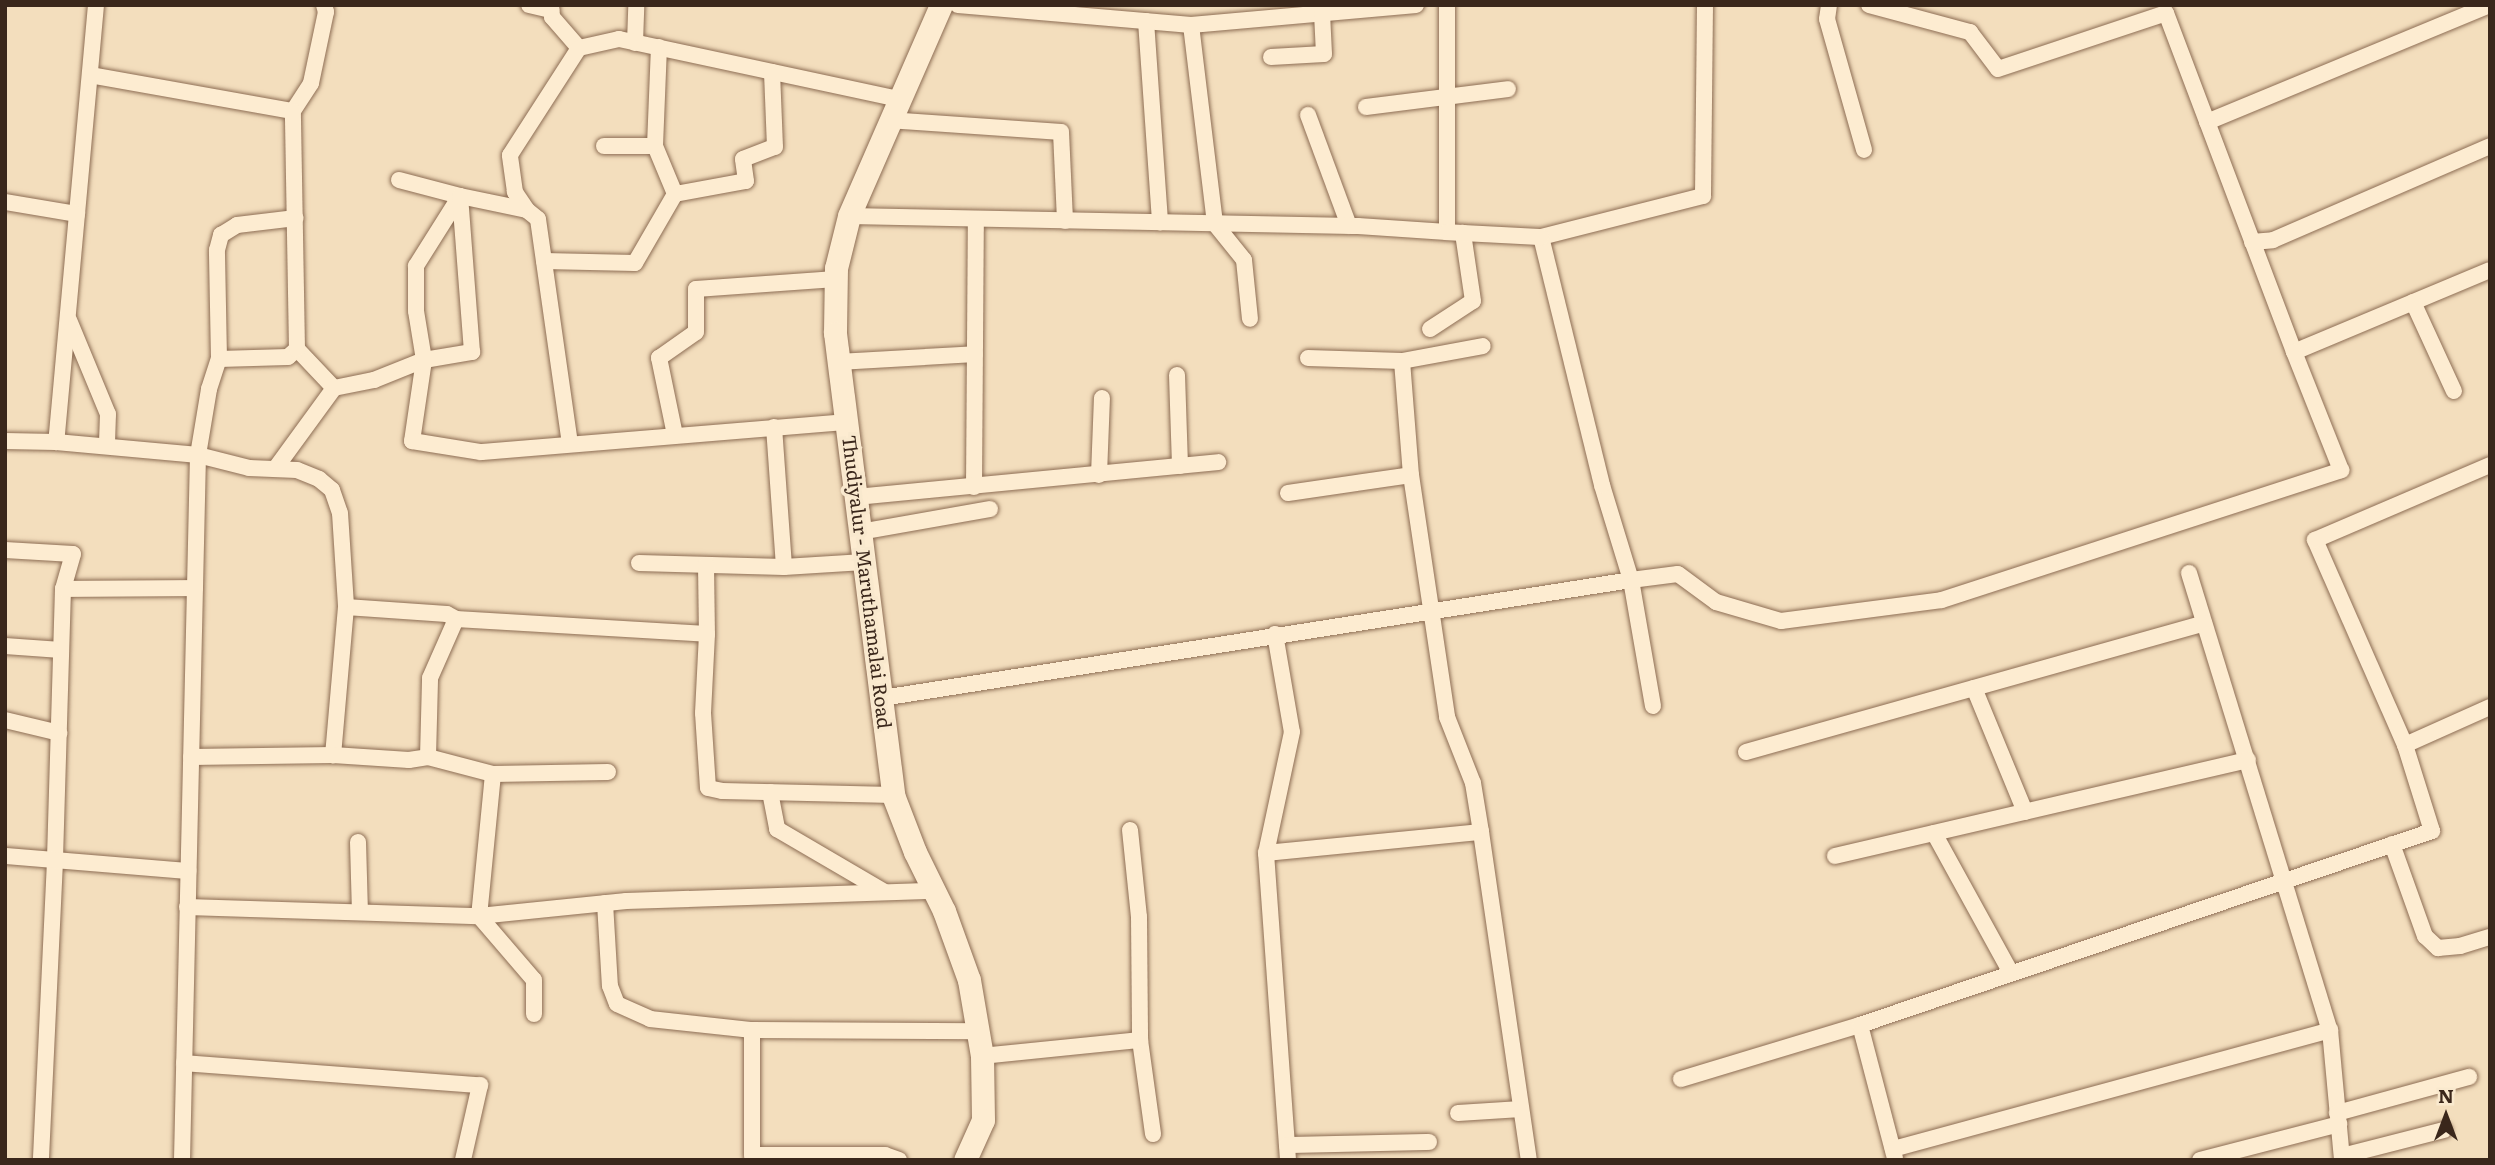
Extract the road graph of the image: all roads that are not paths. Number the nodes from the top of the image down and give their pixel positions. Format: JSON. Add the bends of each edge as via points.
{"nodes":[{"id":1,"x":96,"y":5,"type":"edge"},
{"id":2,"x":324,"y":5,"type":"edge"},
{"id":3,"x":529,"y":5,"type":"edge"},
{"id":4,"x":636,"y":5,"type":"edge"},
{"id":5,"x":941,"y":5,"type":"edge"},
{"id":6,"x":958,"y":5,"type":"edge"},
{"id":7,"x":1416,"y":5,"type":"edge"},
{"id":8,"x":1447,"y":5,"type":"edge"},
{"id":9,"x":1705,"y":5,"type":"edge"},
{"id":10,"x":1829,"y":5,"type":"edge"},
{"id":11,"x":1869,"y":5,"type":"edge"},
{"id":12,"x":2489,"y":5,"type":"edge"},
{"id":13,"x":551,"y":8,"type":"edge"},
{"id":14,"x":1322,"y":13,"type":"junction"},
{"id":15,"x":1146,"y":21,"type":"junction"},
{"id":16,"x":1191,"y":25,"type":"junction"},
{"id":17,"x":635,"y":43,"type":"junction"},
{"id":18,"x":659,"y":47,"type":"junction"},
{"id":19,"x":579,"y":48,"type":"junction"},
{"id":20,"x":1271,"y":57,"type":"dead end"},
{"id":21,"x":772,"y":72,"type":"junction"},
{"id":22,"x":90,"y":75,"type":"junction"},
{"id":23,"x":1508,"y":89,"type":"dead end"},
{"id":24,"x":1447,"y":97,"type":"junction"},
{"id":25,"x":899,"y":99,"type":"junction"},
{"id":26,"x":1366,"y":107,"type":"dead end"},
{"id":27,"x":293,"y":111,"type":"junction"},
{"id":28,"x":1308,"y":115,"type":"dead end"},
{"id":29,"x":889,"y":120,"type":"junction"},
{"id":30,"x":2207,"y":122,"type":"junction"},
{"id":31,"x":604,"y":146,"type":"dead end"},
{"id":32,"x":655,"y":146,"type":"junction"},
{"id":33,"x":2490,"y":146,"type":"edge"},
{"id":34,"x":1864,"y":150,"type":"dead end"},
{"id":35,"x":398,"y":180,"type":"dead end"},
{"id":36,"x":675,"y":194,"type":"junction"},
{"id":37,"x":460,"y":196,"type":"junction"},
{"id":38,"x":5,"y":202,"type":"edge"},
{"id":39,"x":527,"y":210,"type":"junction"},
{"id":40,"x":77,"y":214,"type":"junction"},
{"id":41,"x":849,"y":216,"type":"junction"},
{"id":42,"x":296,"y":218,"type":"junction"},
{"id":43,"x":975,"y":219,"type":"junction"},
{"id":44,"x":1065,"y":220,"type":"junction"},
{"id":45,"x":1160,"y":223,"type":"junction"},
{"id":46,"x":1215,"y":223,"type":"junction"},
{"id":47,"x":1349,"y":226,"type":"junction"},
{"id":48,"x":1455,"y":233,"type":"junction"},
{"id":49,"x":1541,"y":237,"type":"junction"},
{"id":50,"x":2252,"y":242,"type":"junction"},
{"id":51,"x":544,"y":261,"type":"junction"},
{"id":52,"x":2490,"y":270,"type":"edge"},
{"id":53,"x":836,"y":279,"type":"junction"},
{"id":54,"x":2413,"y":302,"type":"junction"},
{"id":55,"x":68,"y":318,"type":"junction"},
{"id":56,"x":1250,"y":319,"type":"dead end"},
{"id":57,"x":1430,"y":329,"type":"dead end"},
{"id":58,"x":1483,"y":346,"type":"dead end"},
{"id":59,"x":297,"y":349,"type":"junction"},
{"id":60,"x":2294,"y":352,"type":"junction"},
{"id":61,"x":975,"y":354,"type":"junction"},
{"id":62,"x":1308,"y":358,"type":"dead end"},
{"id":63,"x":219,"y":359,"type":"junction"},
{"id":64,"x":424,"y":360,"type":"junction"},
{"id":65,"x":1402,"y":361,"type":"junction"},
{"id":66,"x":838,"y":362,"type":"junction"},
{"id":67,"x":1177,"y":375,"type":"dead end"},
{"id":68,"x":334,"y":388,"type":"junction"},
{"id":69,"x":2454,"y":391,"type":"dead end"},
{"id":70,"x":1102,"y":398,"type":"dead end"},
{"id":71,"x":846,"y":422,"type":"junction"},
{"id":72,"x":774,"y":427,"type":"junction"},
{"id":73,"x":675,"y":435,"type":"junction"},
{"id":74,"x":5,"y":441,"type":"edge"},
{"id":75,"x":56,"y":442,"type":"junction"},
{"id":76,"x":570,"y":444,"type":"junction"},
{"id":77,"x":107,"y":446,"type":"junction"},
{"id":78,"x":198,"y":455,"type":"junction"},
{"id":79,"x":1218,"y":462,"type":"dead end"},
{"id":80,"x":2490,"y":465,"type":"edge"},
{"id":81,"x":1181,"y":466,"type":"junction"},
{"id":82,"x":275,"y":469,"type":"junction"},
{"id":83,"x":1099,"y":475,"type":"junction"},
{"id":84,"x":1410,"y":475,"type":"junction"},
{"id":85,"x":974,"y":488,"type":"junction"},
{"id":86,"x":1288,"y":494,"type":"dead end"},
{"id":87,"x":856,"y":497,"type":"junction"},
{"id":88,"x":990,"y":509,"type":"dead end"},
{"id":89,"x":860,"y":532,"type":"junction"},
{"id":90,"x":5,"y":550,"type":"edge"},
{"id":91,"x":864,"y":562,"type":"junction"},
{"id":92,"x":639,"y":564,"type":"dead end"},
{"id":93,"x":706,"y":565,"type":"junction"},
{"id":94,"x":784,"y":567,"type":"junction"},
{"id":95,"x":2189,"y":573,"type":"dead end"},
{"id":96,"x":1631,"y":580,"type":"junction"},
{"id":97,"x":195,"y":588,"type":"junction"},
{"id":98,"x":63,"y":589,"type":"junction"},
{"id":99,"x":346,"y":607,"type":"junction"},
{"id":100,"x":1431,"y":611,"type":"junction"},
{"id":101,"x":456,"y":619,"type":"junction"},
{"id":102,"x":2204,"y":623,"type":"junction"},
{"id":103,"x":707,"y":635,"type":"junction"},
{"id":104,"x":1275,"y":635,"type":"junction"},
{"id":105,"x":5,"y":646,"type":"edge"},
{"id":106,"x":61,"y":650,"type":"junction"},
{"id":107,"x":1975,"y":688,"type":"junction"},
{"id":108,"x":881,"y":698,"type":"junction"},
{"id":109,"x":1653,"y":706,"type":"dead end"},
{"id":110,"x":2490,"y":707,"type":"edge"},
{"id":111,"x":5,"y":720,"type":"edge"},
{"id":112,"x":58,"y":733,"type":"junction"},
{"id":113,"x":2404,"y":745,"type":"junction"},
{"id":114,"x":1746,"y":752,"type":"dead end"},
{"id":115,"x":333,"y":755,"type":"junction"},
{"id":116,"x":191,"y":757,"type":"junction"},
{"id":117,"x":428,"y":757,"type":"junction"},
{"id":118,"x":2248,"y":760,"type":"junction"},
{"id":119,"x":608,"y":772,"type":"dead end"},
{"id":120,"x":493,"y":774,"type":"junction"},
{"id":121,"x":770,"y":792,"type":"junction"},
{"id":122,"x":893,"y":795,"type":"junction"},
{"id":123,"x":2025,"y":811,"type":"junction"},
{"id":124,"x":1130,"y":830,"type":"dead end"},
{"id":125,"x":1481,"y":832,"type":"junction"},
{"id":126,"x":1934,"y":833,"type":"junction"},
{"id":127,"x":358,"y":842,"type":"dead end"},
{"id":128,"x":2392,"y":844,"type":"junction"},
{"id":129,"x":1266,"y":853,"type":"junction"},
{"id":130,"x":5,"y":856,"type":"edge"},
{"id":131,"x":1835,"y":856,"type":"dead end"},
{"id":132,"x":55,"y":861,"type":"junction"},
{"id":133,"x":188,"y":871,"type":"junction"},
{"id":134,"x":2286,"y":880,"type":"junction"},
{"id":135,"x":934,"y":891,"type":"junction"},
{"id":136,"x":885,"y":892,"type":"junction"},
{"id":137,"x":605,"y":903,"type":"junction"},
{"id":138,"x":187,"y":907,"type":"junction"},
{"id":139,"x":360,"y":912,"type":"junction"},
{"id":140,"x":478,"y":916,"type":"junction"},
{"id":141,"x":2490,"y":937,"type":"edge"},
{"id":142,"x":2011,"y":973,"type":"junction"},
{"id":143,"x":534,"y":1014,"type":"dead end"},
{"id":144,"x":1860,"y":1025,"type":"junction"},
{"id":145,"x":752,"y":1030,"type":"junction"},
{"id":146,"x":2330,"y":1030,"type":"junction"},
{"id":147,"x":978,"y":1031,"type":"junction"},
{"id":148,"x":1140,"y":1040,"type":"junction"},
{"id":149,"x":982,"y":1056,"type":"junction"},
{"id":150,"x":184,"y":1063,"type":"junction"},
{"id":151,"x":2469,"y":1077,"type":"dead end"},
{"id":152,"x":1681,"y":1079,"type":"dead end"},
{"id":153,"x":1521,"y":1109,"type":"junction"},
{"id":154,"x":1458,"y":1114,"type":"dead end"},
{"id":155,"x":2338,"y":1118,"type":"junction"},
{"id":156,"x":2444,"y":1130,"type":"dead end"},
{"id":157,"x":1153,"y":1134,"type":"dead end"},
{"id":158,"x":1429,"y":1142,"type":"dead end"},
{"id":159,"x":1287,"y":1152,"type":"edge"},
{"id":160,"x":1894,"y":1154,"type":"edge"},
{"id":161,"x":2342,"y":1158,"type":"edge"},
{"id":162,"x":41,"y":1160,"type":"edge"},
{"id":163,"x":182,"y":1160,"type":"edge"},
{"id":164,"x":463,"y":1160,"type":"edge"},
{"id":165,"x":899,"y":1160,"type":"edge"},
{"id":166,"x":965,"y":1160,"type":"edge"},
{"id":167,"x":1529,"y":1160,"type":"edge"},
{"id":168,"x":2200,"y":1160,"type":"edge"}],
"edges":[{"from":1,"to":22,"type":"street"},
{"from":2,"to":27,"type":"street","via":[[311,83]]},
{"from":3,"to":13,"type":"street"},
{"from":4,"to":17,"type":"street"},
{"from":5,"to":25,"type":"main road","name":"Thudiyalur - Maruthamalai Road"},
{"from":6,"to":15,"type":"street"},
{"from":7,"to":14,"type":"street"},
{"from":8,"to":24,"type":"street"},
{"from":9,"to":49,"type":"street","via":[[1703,196]]},
{"from":10,"to":34,"type":"street","via":[[1827,19]]},
{"from":11,"to":30,"type":"street","via":[[1970,32],[1998,69],[2166,13]]},
{"from":12,"to":30,"type":"street"},
{"from":13,"to":19,"type":"street","via":[[552,17]]},
{"from":14,"to":16,"type":"street"},
{"from":14,"to":20,"type":"street","via":[[1324,54]]},
{"from":15,"to":16,"type":"street"},
{"from":15,"to":45,"type":"street"},
{"from":16,"to":46,"type":"street"},
{"from":17,"to":18,"type":"street"},
{"from":17,"to":19,"type":"street","via":[[618,39]]},
{"from":18,"to":21,"type":"street"},
{"from":18,"to":32,"type":"street"},
{"from":19,"to":39,"type":"street","via":[[510,155],[515,192]]},
{"from":21,"to":25,"type":"street"},
{"from":21,"to":36,"type":"street","via":[[775,147],[743,159],[746,181]]},
{"from":22,"to":27,"type":"street"},
{"from":22,"to":40,"type":"street"},
{"from":23,"to":24,"type":"street"},
{"from":24,"to":26,"type":"street"},
{"from":24,"to":48,"type":"street"},
{"from":25,"to":29,"type":"main road","name":"Thudiyalur - Maruthamalai Road"},
{"from":27,"to":42,"type":"street"},
{"from":28,"to":47,"type":"street"},
{"from":29,"to":41,"type":"main road","name":"Thudiyalur - Maruthamalai Road"},
{"from":29,"to":44,"type":"street","via":[[1061,132]]},
{"from":30,"to":50,"type":"street"},
{"from":31,"to":32,"type":"street"},
{"from":32,"to":36,"type":"street"},
{"from":33,"to":50,"type":"street","via":[[2273,240]]},
{"from":35,"to":37,"type":"street"},
{"from":36,"to":51,"type":"street","via":[[635,263]]},
{"from":37,"to":39,"type":"street"},
{"from":37,"to":64,"type":"street","via":[[416,266],[416,311]]},
{"from":37,"to":64,"type":"street","via":[[472,352]]},
{"from":38,"to":40,"type":"street"},
{"from":39,"to":51,"type":"street","via":[[538,219]]},
{"from":40,"to":55,"type":"street"},
{"from":41,"to":43,"type":"street"},
{"from":41,"to":53,"type":"main road","name":"Thudiyalur - Maruthamalai Road"},
{"from":42,"to":59,"type":"street"},
{"from":42,"to":63,"type":"street","via":[[237,225],[221,235],[217,250]]},
{"from":43,"to":44,"type":"street"},
{"from":43,"to":61,"type":"street"},
{"from":44,"to":45,"type":"street"},
{"from":45,"to":46,"type":"street"},
{"from":46,"to":47,"type":"street"},
{"from":46,"to":56,"type":"street","via":[[1244,260]]},
{"from":47,"to":48,"type":"street"},
{"from":48,"to":49,"type":"street"},
{"from":48,"to":57,"type":"street","via":[[1473,302]]},
{"from":49,"to":96,"type":"street","via":[[1602,485]]},
{"from":50,"to":60,"type":"street"},
{"from":51,"to":76,"type":"street"},
{"from":52,"to":54,"type":"street"},
{"from":53,"to":66,"type":"main road","name":"Thudiyalur - Maruthamalai Road"},
{"from":53,"to":73,"type":"street","via":[[695,289],[695,332],[659,358]]},
{"from":54,"to":60,"type":"street"},
{"from":54,"to":69,"type":"street"},
{"from":55,"to":75,"type":"street"},
{"from":55,"to":77,"type":"street","via":[[108,414]]},
{"from":58,"to":65,"type":"street"},
{"from":59,"to":63,"type":"street","via":[[288,357]]},
{"from":59,"to":68,"type":"street"},
{"from":60,"to":96,"type":"street","via":[[2341,470],[1942,600],[1781,621],[1716,602],[1678,574]]},
{"from":61,"to":66,"type":"street"},
{"from":61,"to":85,"type":"street"},
{"from":62,"to":65,"type":"street"},
{"from":63,"to":78,"type":"street"},
{"from":64,"to":68,"type":"street","via":[[374,380]]},
{"from":64,"to":76,"type":"street","via":[[412,441],[481,452]]},
{"from":65,"to":84,"type":"street"},
{"from":66,"to":71,"type":"main road","name":"Thudiyalur - Maruthamalai Road"},
{"from":67,"to":81,"type":"street"},
{"from":68,"to":82,"type":"street"},
{"from":70,"to":83,"type":"street"},
{"from":71,"to":72,"type":"street"},
{"from":71,"to":87,"type":"main road","name":"Thudiyalur - Maruthamalai Road"},
{"from":72,"to":73,"type":"street"},
{"from":72,"to":94,"type":"street"},
{"from":73,"to":76,"type":"street"},
{"from":74,"to":75,"type":"street"},
{"from":75,"to":77,"type":"street"},
{"from":77,"to":78,"type":"street"},
{"from":78,"to":82,"type":"street","via":[[249,468]]},
{"from":78,"to":97,"type":"street"},
{"from":79,"to":81,"type":"street"},
{"from":80,"to":113,"type":"street","via":[[2315,540]]},
{"from":81,"to":83,"type":"street"},
{"from":82,"to":99,"type":"street","via":[[297,470],[319,479],[332,491],[341,513]]},
{"from":83,"to":85,"type":"street"},
{"from":84,"to":86,"type":"street"},
{"from":84,"to":100,"type":"street"},
{"from":85,"to":87,"type":"street"},
{"from":87,"to":89,"type":"main road","name":"Thudiyalur - Maruthamalai Road"},
{"from":88,"to":89,"type":"street"},
{"from":89,"to":91,"type":"main road","name":"Thudiyalur - Maruthamalai Road"},
{"from":90,"to":98,"type":"street","via":[[73,554]]},
{"from":91,"to":94,"type":"street"},
{"from":91,"to":108,"type":"main road","name":"Thudiyalur - Maruthamalai Road"},
{"from":92,"to":93,"type":"street"},
{"from":93,"to":94,"type":"street"},
{"from":93,"to":103,"type":"street"},
{"from":95,"to":102,"type":"street"},
{"from":96,"to":100,"type":"street"},
{"from":96,"to":109,"type":"street"},
{"from":97,"to":98,"type":"street"},
{"from":97,"to":116,"type":"street"},
{"from":98,"to":106,"type":"street"},
{"from":99,"to":101,"type":"street","via":[[447,614]]},
{"from":99,"to":115,"type":"street"},
{"from":100,"to":104,"type":"street"},
{"from":100,"to":125,"type":"street","via":[[1447,717],[1473,783]]},
{"from":101,"to":103,"type":"street"},
{"from":101,"to":117,"type":"street","via":[[430,678]]},
{"from":102,"to":107,"type":"street"},
{"from":102,"to":118,"type":"street"},
{"from":103,"to":121,"type":"street","via":[[703,713],[708,788]]},
{"from":104,"to":108,"type":"street"},
{"from":104,"to":129,"type":"street","via":[[1292,732]]},
{"from":105,"to":106,"type":"street"},
{"from":106,"to":112,"type":"street"},
{"from":107,"to":114,"type":"street"},
{"from":107,"to":123,"type":"street"},
{"from":108,"to":122,"type":"main road","name":"Thudiyalur - Maruthamalai Road"},
{"from":110,"to":113,"type":"street"},
{"from":111,"to":112,"type":"street"},
{"from":112,"to":132,"type":"street"},
{"from":113,"to":128,"type":"street","via":[[2432,831]]},
{"from":115,"to":116,"type":"street"},
{"from":115,"to":117,"type":"street"},
{"from":116,"to":133,"type":"street"},
{"from":117,"to":120,"type":"street"},
{"from":118,"to":123,"type":"street"},
{"from":118,"to":134,"type":"street"},
{"from":119,"to":120,"type":"street"},
{"from":120,"to":140,"type":"street"},
{"from":121,"to":122,"type":"street"},
{"from":121,"to":136,"type":"street","via":[[777,829]]},
{"from":122,"to":135,"type":"main road","name":"Thudiyalur - Maruthamalai Road"},
{"from":123,"to":126,"type":"street"},
{"from":124,"to":148,"type":"street","via":[[1139,917]]},
{"from":125,"to":129,"type":"street"},
{"from":125,"to":153,"type":"street"},
{"from":126,"to":131,"type":"street"},
{"from":126,"to":142,"type":"street"},
{"from":127,"to":139,"type":"street"},
{"from":128,"to":134,"type":"street"},
{"from":128,"to":141,"type":"street","via":[[2426,936],[2438,948]]},
{"from":129,"to":159,"type":"street"},
{"from":130,"to":132,"type":"street"},
{"from":132,"to":133,"type":"street"},
{"from":132,"to":162,"type":"street"},
{"from":133,"to":138,"type":"street"},
{"from":134,"to":142,"type":"street"},
{"from":134,"to":146,"type":"street"},
{"from":135,"to":136,"type":"street"},
{"from":135,"to":147,"type":"main road","name":"Thudiyalur - Maruthamalai Road","via":[[969,980]]},
{"from":136,"to":137,"type":"street"},
{"from":137,"to":140,"type":"street"},
{"from":137,"to":145,"type":"street","via":[[610,986],[617,1004],[650,1019]]},
{"from":138,"to":139,"type":"street"},
{"from":138,"to":150,"type":"street"},
{"from":139,"to":140,"type":"street"},
{"from":140,"to":143,"type":"street","via":[[534,980]]},
{"from":142,"to":144,"type":"street"},
{"from":144,"to":152,"type":"street"},
{"from":144,"to":160,"type":"street"},
{"from":145,"to":147,"type":"street"},
{"from":145,"to":165,"type":"street","via":[[752,1155],[885,1155]]},
{"from":146,"to":155,"type":"street"},
{"from":146,"to":160,"type":"street"},
{"from":147,"to":149,"type":"main road","name":"Thudiyalur - Maruthamalai Road"},
{"from":148,"to":149,"type":"street"},
{"from":148,"to":157,"type":"street"},
{"from":149,"to":166,"type":"main road","name":"Thudiyalur - Maruthamalai Road","via":[[983,1120]]},
{"from":150,"to":163,"type":"street"},
{"from":150,"to":164,"type":"street","via":[[481,1085]]},
{"from":151,"to":155,"type":"street"},
{"from":153,"to":154,"type":"street"},
{"from":153,"to":167,"type":"street"},
{"from":155,"to":161,"type":"street"},
{"from":155,"to":168,"type":"street"},
{"from":156,"to":161,"type":"street"},
{"from":158,"to":159,"type":"street"}]}
